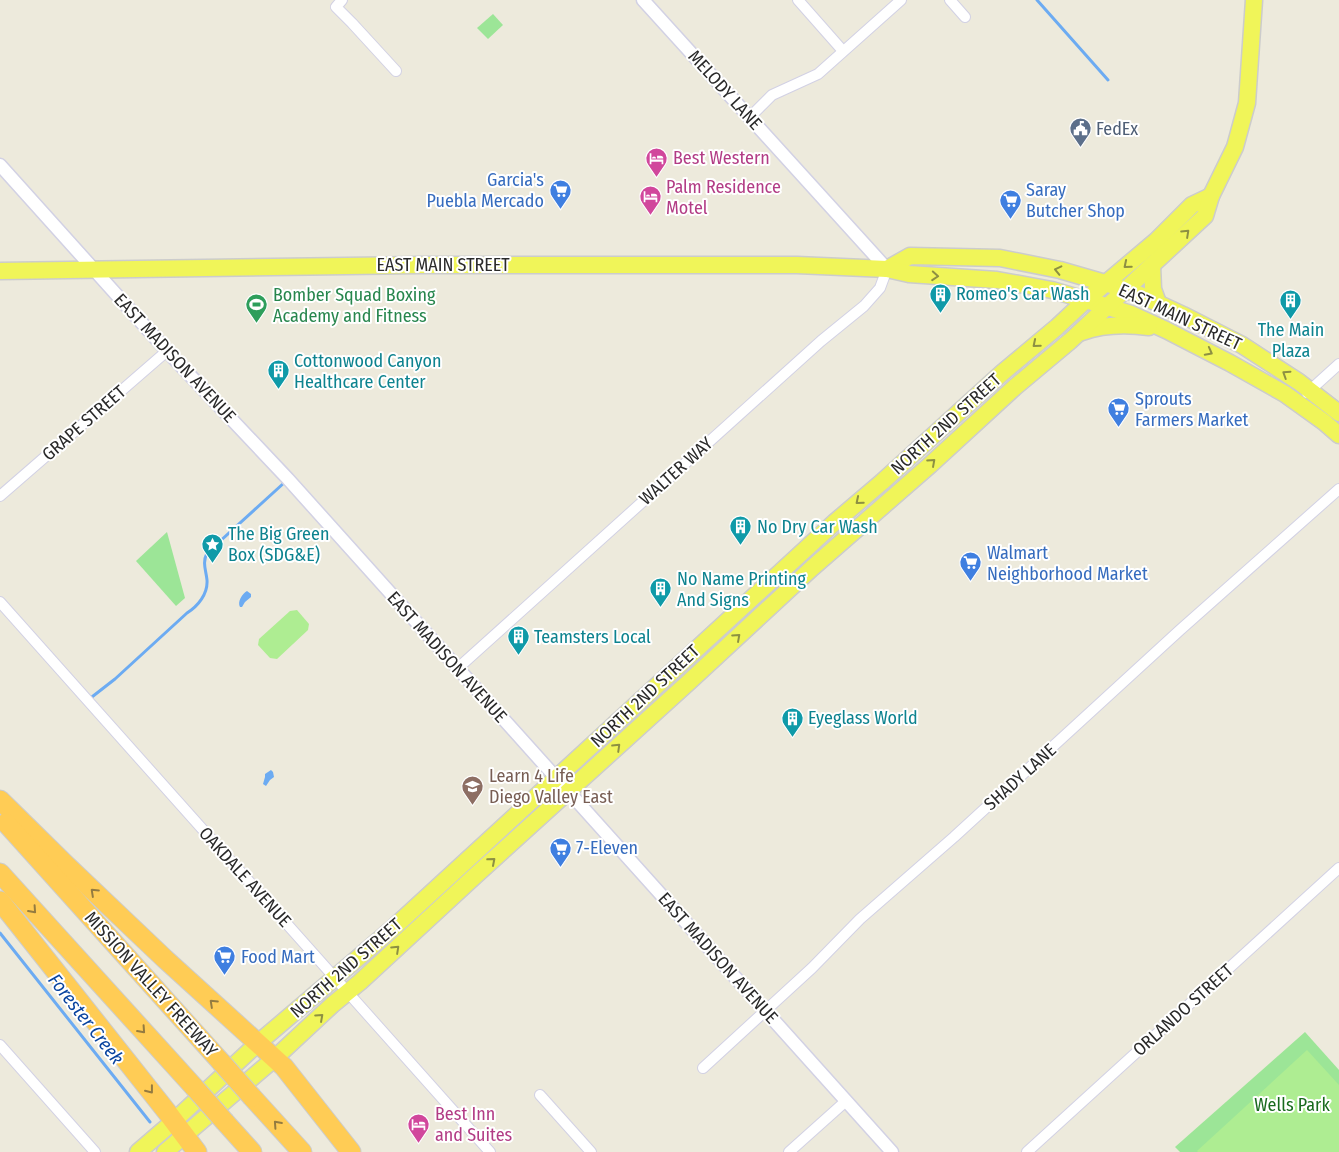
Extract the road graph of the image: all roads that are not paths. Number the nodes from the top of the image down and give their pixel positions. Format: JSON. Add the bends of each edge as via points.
{"nodes":[{"id":1,"x":643,"y":0,"type":"edge"},
{"id":2,"x":798,"y":0,"type":"edge"},
{"id":3,"x":901,"y":0,"type":"edge"},
{"id":4,"x":950,"y":0,"type":"edge"},
{"id":5,"x":1254,"y":0,"type":"edge"},
{"id":6,"x":339,"y":4,"type":"edge"},
{"id":7,"x":965,"y":17,"type":"dead end"},
{"id":8,"x":844,"y":51,"type":"junction"},
{"id":9,"x":396,"y":71,"type":"dead end"},
{"id":10,"x":750,"y":117,"type":"junction"},
{"id":11,"x":0,"y":165,"type":"edge"},
{"id":12,"x":1211,"y":196,"type":"junction"},
{"id":13,"x":1152,"y":265,"type":"junction"},
{"id":14,"x":886,"y":269,"type":"junction"},
{"id":15,"x":94,"y":270,"type":"junction"},
{"id":16,"x":0,"y":271,"type":"edge"},
{"id":17,"x":1105,"y":283,"type":"junction"},
{"id":18,"x":1046,"y":289,"type":"junction"},
{"id":19,"x":1125,"y":290,"type":"junction"},
{"id":20,"x":1086,"y":300,"type":"junction"},
{"id":21,"x":1158,"y":303,"type":"junction"},
{"id":22,"x":1107,"y":307,"type":"junction"},
{"id":23,"x":1057,"y":327,"type":"junction"},
{"id":24,"x":1166,"y":330,"type":"junction"},
{"id":25,"x":1078,"y":334,"type":"junction"},
{"id":26,"x":167,"y":351,"type":"junction"},
{"id":27,"x":1339,"y":364,"type":"edge"},
{"id":28,"x":1310,"y":391,"type":"junction"},
{"id":29,"x":1297,"y":402,"type":"junction"},
{"id":30,"x":1339,"y":413,"type":"edge"},
{"id":31,"x":1339,"y":435,"type":"edge"},
{"id":32,"x":909,"y":458,"type":"junction"},
{"id":33,"x":882,"y":482,"type":"junction"},
{"id":34,"x":1339,"y":489,"type":"edge"},
{"id":35,"x":896,"y":495,"type":"junction"},
{"id":36,"x":0,"y":496,"type":"edge"},
{"id":37,"x":868,"y":518,"type":"junction"},
{"id":38,"x":814,"y":542,"type":"junction"},
{"id":39,"x":812,"y":568,"type":"junction"},
{"id":40,"x":0,"y":602,"type":"edge"},
{"id":41,"x":701,"y":644,"type":"junction"},
{"id":42,"x":458,"y":668,"type":"junction"},
{"id":43,"x":690,"y":681,"type":"junction"},
{"id":44,"x":556,"y":778,"type":"junction"},
{"id":45,"x":568,"y":792,"type":"junction"},
{"id":46,"x":0,"y":800,"type":"edge"},
{"id":47,"x":0,"y":816,"type":"edge"},
{"id":48,"x":1339,"y":868,"type":"edge"},
{"id":49,"x":0,"y":874,"type":"edge"},
{"id":50,"x":0,"y":901,"type":"edge"},
{"id":51,"x":335,"y":978,"type":"junction"},
{"id":52,"x":348,"y":992,"type":"junction"},
{"id":53,"x":766,"y":1011,"type":"junction"},
{"id":54,"x":258,"y":1044,"type":"junction"},
{"id":55,"x":0,"y":1045,"type":"edge"},
{"id":56,"x":274,"y":1059,"type":"junction"},
{"id":57,"x":703,"y":1068,"type":"dead end"},
{"id":58,"x":540,"y":1095,"type":"dead end"},
{"id":59,"x":846,"y":1101,"type":"junction"},
{"id":60,"x":179,"y":1128,"type":"junction"},
{"id":61,"x":157,"y":1135,"type":"junction"},
{"id":62,"x":95,"y":1152,"type":"edge"},
{"id":63,"x":138,"y":1152,"type":"edge"},
{"id":64,"x":149,"y":1152,"type":"edge"},
{"id":65,"x":165,"y":1152,"type":"edge"},
{"id":66,"x":197,"y":1152,"type":"edge"},
{"id":67,"x":252,"y":1152,"type":"edge"},
{"id":68,"x":302,"y":1152,"type":"edge"},
{"id":69,"x":351,"y":1152,"type":"edge"},
{"id":70,"x":490,"y":1152,"type":"edge"},
{"id":71,"x":591,"y":1152,"type":"edge"},
{"id":72,"x":789,"y":1152,"type":"edge"},
{"id":73,"x":892,"y":1152,"type":"edge"},
{"id":74,"x":1027,"y":1152,"type":"edge"}],
"edges":[{"from":1,"to":10,"type":"street","name":"MELODY LANE"},
{"from":2,"to":8,"type":"street"},
{"from":3,"to":8,"type":"street"},
{"from":4,"to":7,"type":"street"},
{"from":5,"to":12,"type":"main road","name":"NORTH 2ND STREET","via":[[1247,103],[1235,147]]},
{"from":6,"to":9,"type":"street"},
{"from":8,"to":10,"type":"street","via":[[818,74],[772,95]]},
{"from":10,"to":14,"type":"street","name":"MELODY LANE"},
{"from":11,"to":15,"type":"street","name":"EAST MADISON AVENUE"},
{"from":13,"to":12,"type":"main road","name":"NORTH 2ND STREET","one_way":true,"via":[[1205,216]]},
{"from":12,"to":17,"type":"main road","name":"NORTH 2ND STREET","one_way":true,"via":[[1192,205]]},
{"from":13,"to":19,"type":"main road","name":"NORTH 2ND STREET"},
{"from":13,"to":21,"type":"main road","via":[[1153,289]]},
{"from":14,"to":15,"type":"main road","name":"EAST MAIN STREET","via":[[797,265],[509,265]]},
{"from":17,"to":14,"type":"main road","name":"EAST MAIN STREET","one_way":true,"via":[[1000,258],[910,256]]},
{"from":14,"to":18,"type":"main road","name":"EAST MAIN STREET","one_way":true,"via":[[909,274],[997,280]]},
{"from":14,"to":42,"type":"street","name":"WALTER WAY","via":[[880,288],[864,306]]},
{"from":15,"to":16,"type":"main road","name":"EAST MAIN STREET"},
{"from":15,"to":26,"type":"street","name":"EAST MADISON AVENUE"},
{"from":17,"to":19,"type":"main road","name":"EAST MAIN STREET"},
{"from":17,"to":20,"type":"main road","name":"NORTH 2ND STREET"},
{"from":18,"to":20,"type":"main road","name":"EAST MAIN STREET"},
{"from":18,"to":23,"type":"main road","via":[[1057,303],[1061,317]]},
{"from":19,"to":21,"type":"main road","name":"EAST MAIN STREET"},
{"from":19,"to":22,"type":"main road","name":"NORTH 2ND STREET"},
{"from":20,"to":22,"type":"main road","name":"EAST MAIN STREET"},
{"from":20,"to":23,"type":"main road","name":"NORTH 2ND STREET"},
{"from":28,"to":21,"type":"main road","name":"EAST MAIN STREET","one_way":true,"via":[[1242,345]]},
{"from":22,"to":24,"type":"main road","name":"EAST MAIN STREET"},
{"from":22,"to":25,"type":"main road","name":"NORTH 2ND STREET"},
{"from":23,"to":32,"type":"main road","name":"NORTH 2ND STREET","one_way":true},
{"from":24,"to":25,"type":"main road","via":[[1113,324]]},
{"from":24,"to":29,"type":"main road","name":"EAST MAIN STREET","one_way":true},
{"from":35,"to":25,"type":"main road","name":"NORTH 2ND STREET","one_way":true},
{"from":26,"to":36,"type":"street","name":"GRAPE STREET"},
{"from":26,"to":42,"type":"street","name":"EAST MADISON AVENUE","via":[[288,479]]},
{"from":27,"to":28,"type":"street"},
{"from":28,"to":29,"type":"street"},
{"from":28,"to":30,"type":"main road","name":"EAST MAIN STREET"},
{"from":29,"to":31,"type":"main road","name":"EAST MAIN STREET"},
{"from":32,"to":33,"type":"main road","name":"NORTH 2ND STREET"},
{"from":32,"to":35,"type":"main road"},
{"from":33,"to":37,"type":"main road","via":[[880,499]]},
{"from":33,"to":38,"type":"main road","name":"NORTH 2ND STREET","one_way":true},
{"from":34,"to":53,"type":"street","name":"SHADY LANE","via":[[860,919]]},
{"from":35,"to":37,"type":"main road","name":"NORTH 2ND STREET"},
{"from":37,"to":39,"type":"main road","name":"NORTH 2ND STREET"},
{"from":38,"to":39,"type":"main road","via":[[817,554]]},
{"from":38,"to":41,"type":"main road","name":"NORTH 2ND STREET"},
{"from":43,"to":39,"type":"main road","name":"NORTH 2ND STREET","one_way":true},
{"from":40,"to":51,"type":"street","name":"OAKDALE AVENUE"},
{"from":41,"to":43,"type":"main road","via":[[693,658]]},
{"from":41,"to":44,"type":"main road","name":"NORTH 2ND STREET"},
{"from":42,"to":44,"type":"street","name":"EAST MADISON AVENUE"},
{"from":45,"to":43,"type":"main road","name":"NORTH 2ND STREET","one_way":true},
{"from":44,"to":45,"type":"street","name":"EAST MADISON AVENUE"},
{"from":44,"to":51,"type":"main road","name":"NORTH 2ND STREET"},
{"from":52,"to":45,"type":"main road","name":"NORTH 2ND STREET","one_way":true},
{"from":45,"to":53,"type":"street","name":"EAST MADISON AVENUE"},
{"from":54,"to":46,"type":"highway","one_way":true,"via":[[64,864]]},
{"from":68,"to":47,"type":"highway","name":"MISSION VALLEY FREEWAY","one_way":true,"bridge":true},
{"from":48,"to":74,"type":"street","name":"ORLANDO STREET"},
{"from":49,"to":67,"type":"highway","one_way":true,"bridge":true},
{"from":50,"to":60,"type":"highway","one_way":true},
{"from":51,"to":52,"type":"street","name":"OAKDALE AVENUE"},
{"from":51,"to":54,"type":"main road","name":"NORTH 2ND STREET"},
{"from":56,"to":52,"type":"main road","name":"NORTH 2ND STREET","one_way":true},
{"from":52,"to":70,"type":"street","name":"OAKDALE AVENUE"},
{"from":53,"to":57,"type":"street","name":"SHADY LANE"},
{"from":53,"to":59,"type":"street","name":"EAST MADISON AVENUE"},
{"from":54,"to":56,"type":"highway"},
{"from":54,"to":60,"type":"main road","name":"NORTH 2ND STREET"},
{"from":55,"to":62,"type":"street"},
{"from":56,"to":60,"type":"main road","name":"NORTH 2ND STREET"},
{"from":56,"to":69,"type":"highway","via":[[284,1067]]},
{"from":58,"to":71,"type":"street"},
{"from":59,"to":72,"type":"street"},
{"from":59,"to":73,"type":"street","name":"EAST MADISON AVENUE"},
{"from":60,"to":61,"type":"main road","name":"NORTH 2ND STREET"},
{"from":60,"to":65,"type":"main road","name":"NORTH 2ND STREET"},
{"from":60,"to":66,"type":"highway"},
{"from":61,"to":63,"type":"main road","name":"NORTH 2ND STREET"},
{"from":61,"to":64,"type":"main road","via":[[155,1146]]}]}
